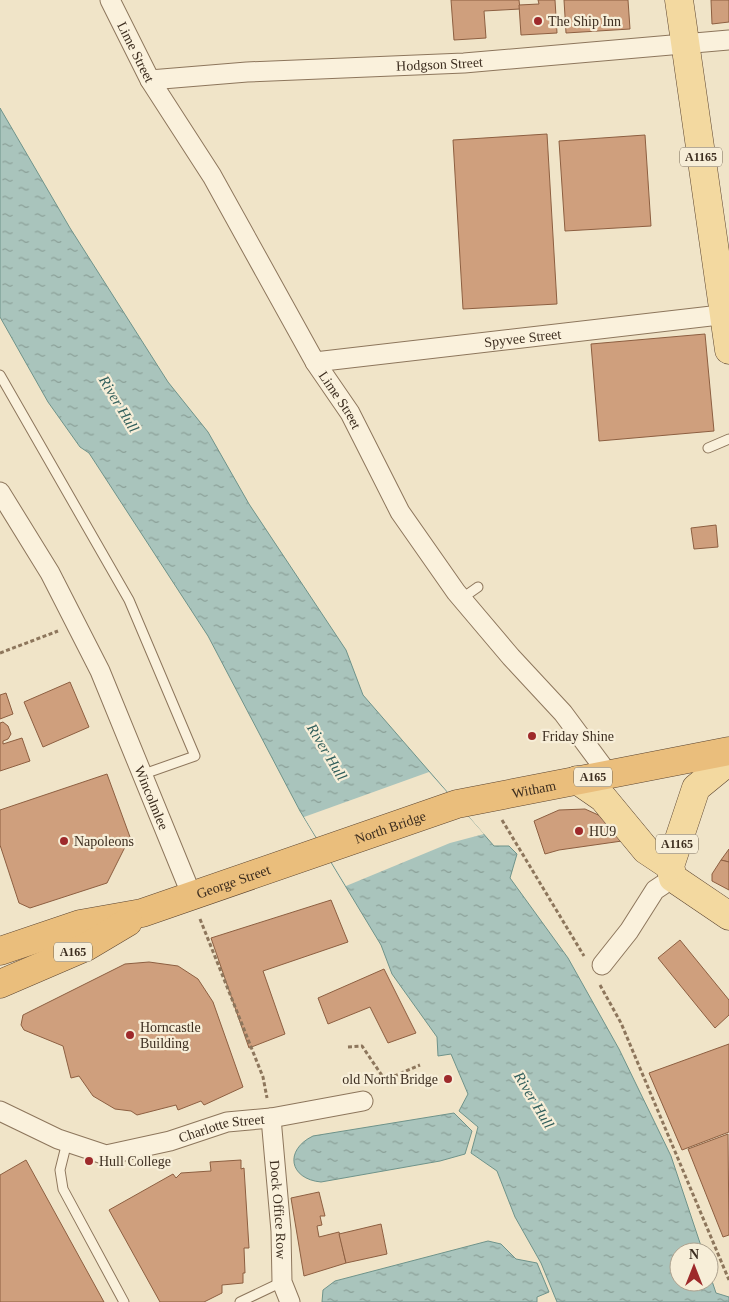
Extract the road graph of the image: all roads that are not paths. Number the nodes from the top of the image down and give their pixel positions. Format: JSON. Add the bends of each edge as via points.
{"nodes":[{"id":1,"x":110,"y":0,"type":"edge"},
{"id":2,"x":679,"y":0,"type":"edge"},
{"id":3,"x":729,"y":40,"type":"edge"},
{"id":4,"x":685,"y":45,"type":"junction"},
{"id":5,"x":150,"y":80,"type":"junction"},
{"id":6,"x":726,"y":314,"type":"edge"},
{"id":7,"x":729,"y":350,"type":"edge"},
{"id":8,"x":315,"y":362,"type":"junction"},
{"id":9,"x":0,"y":375,"type":"edge"},
{"id":10,"x":729,"y":439,"type":"edge"},
{"id":11,"x":708,"y":448,"type":"dead end"},
{"id":12,"x":0,"y":492,"type":"edge"},
{"id":13,"x":478,"y":587,"type":"dead end"},
{"id":14,"x":461,"y":598,"type":"junction"},
{"id":15,"x":729,"y":751,"type":"edge"},
{"id":16,"x":729,"y":761,"type":"edge"},
{"id":17,"x":608,"y":775,"type":"junction"},
{"id":18,"x":141,"y":776,"type":"junction"},
{"id":19,"x":577,"y":780,"type":"junction"},
{"id":20,"x":457,"y":804,"type":"joint"},
{"id":21,"x":325,"y":851,"type":"joint"},
{"id":22,"x":671,"y":872,"type":"junction"},
{"id":23,"x":192,"y":896,"type":"junction"},
{"id":24,"x":142,"y":913,"type":"junction"},
{"id":25,"x":729,"y":916,"type":"edge"},
{"id":26,"x":0,"y":951,"type":"edge"},
{"id":27,"x":596,"y":969,"type":"road end"},
{"id":28,"x":0,"y":984,"type":"edge"},
{"id":29,"x":363,"y":1101,"type":"dead end"},
{"id":30,"x":0,"y":1111,"type":"edge"},
{"id":31,"x":272,"y":1118,"type":"junction"},
{"id":32,"x":67,"y":1142,"type":"junction"},
{"id":33,"x":282,"y":1282,"type":"junction"},
{"id":34,"x":124,"y":1302,"type":"edge"},
{"id":35,"x":240,"y":1302,"type":"edge"},
{"id":36,"x":290,"y":1302,"type":"edge"}],
"edges":[{"from":1,"to":5,"type":"street","name":"Lime Street"},
{"from":2,"to":4,"type":"main road","number":"A1165"},
{"from":3,"to":4,"type":"street","name":"Hodgson Street"},
{"from":4,"to":5,"type":"street","name":"Hodgson Street","via":[[464,63],[247,72]]},
{"from":4,"to":6,"type":"main road","number":"A1165"},
{"from":5,"to":8,"type":"street","name":"Lime Street","via":[[212,176]]},
{"from":6,"to":7,"type":"main road","number":"A1165"},
{"from":6,"to":8,"type":"street","name":"Spyvee Street"},
{"from":8,"to":14,"type":"street","name":"Lime Street","via":[[350,413],[400,512]]},
{"from":9,"to":18,"type":"lane","via":[[129,600],[195,756]]},
{"from":10,"to":11,"type":"lane"},
{"from":12,"to":18,"type":"street","name":"Wincolmlee","via":[[50,573],[100,671]]},
{"from":13,"to":14,"type":"lane"},
{"from":14,"to":17,"type":"street","name":"Lime Street","via":[[563,713]]},
{"from":15,"to":17,"type":"highway","name":"Witham","number":"A165"},
{"from":16,"to":22,"type":"main road","number":"A1165","via":[[696,788]]},
{"from":17,"to":19,"type":"highway","name":"Witham","number":"A165"},
{"from":18,"to":23,"type":"street","name":"Wincolmlee"},
{"from":19,"to":20,"type":"highway","name":"Witham","number":"A165"},
{"from":19,"to":22,"type":"main road","number":"A1165","via":[[603,798],[646,850]]},
{"from":20,"to":21,"type":"highway","name":"North Bridge","number":"A165"},
{"from":21,"to":23,"type":"highway","name":"George Street","number":"A165"},
{"from":22,"to":25,"type":"main road","number":"A1165"},
{"from":22,"to":27,"type":"street","via":[[654,890],[629,931]]},
{"from":23,"to":24,"type":"highway","name":"George Street","number":"A165"},
{"from":24,"to":26,"type":"highway","name":"George Street","number":"A165","via":[[80,924]]},
{"from":24,"to":28,"type":"highway","name":"George Street","number":"A165","via":[[86,947]]},
{"from":29,"to":31,"type":"street","name":"Charlotte Street"},
{"from":30,"to":32,"type":"street","name":"Charlotte Street"},
{"from":31,"to":32,"type":"street","name":"Charlotte Street","via":[[227,1122],[170,1142],[106,1155]]},
{"from":31,"to":33,"type":"street","name":"Dock Office Row"},
{"from":32,"to":34,"type":"lane","via":[[60,1170],[63,1189]]},
{"from":33,"to":35,"type":"lane"},
{"from":33,"to":36,"type":"street","name":"Dock Office Row"}]}
